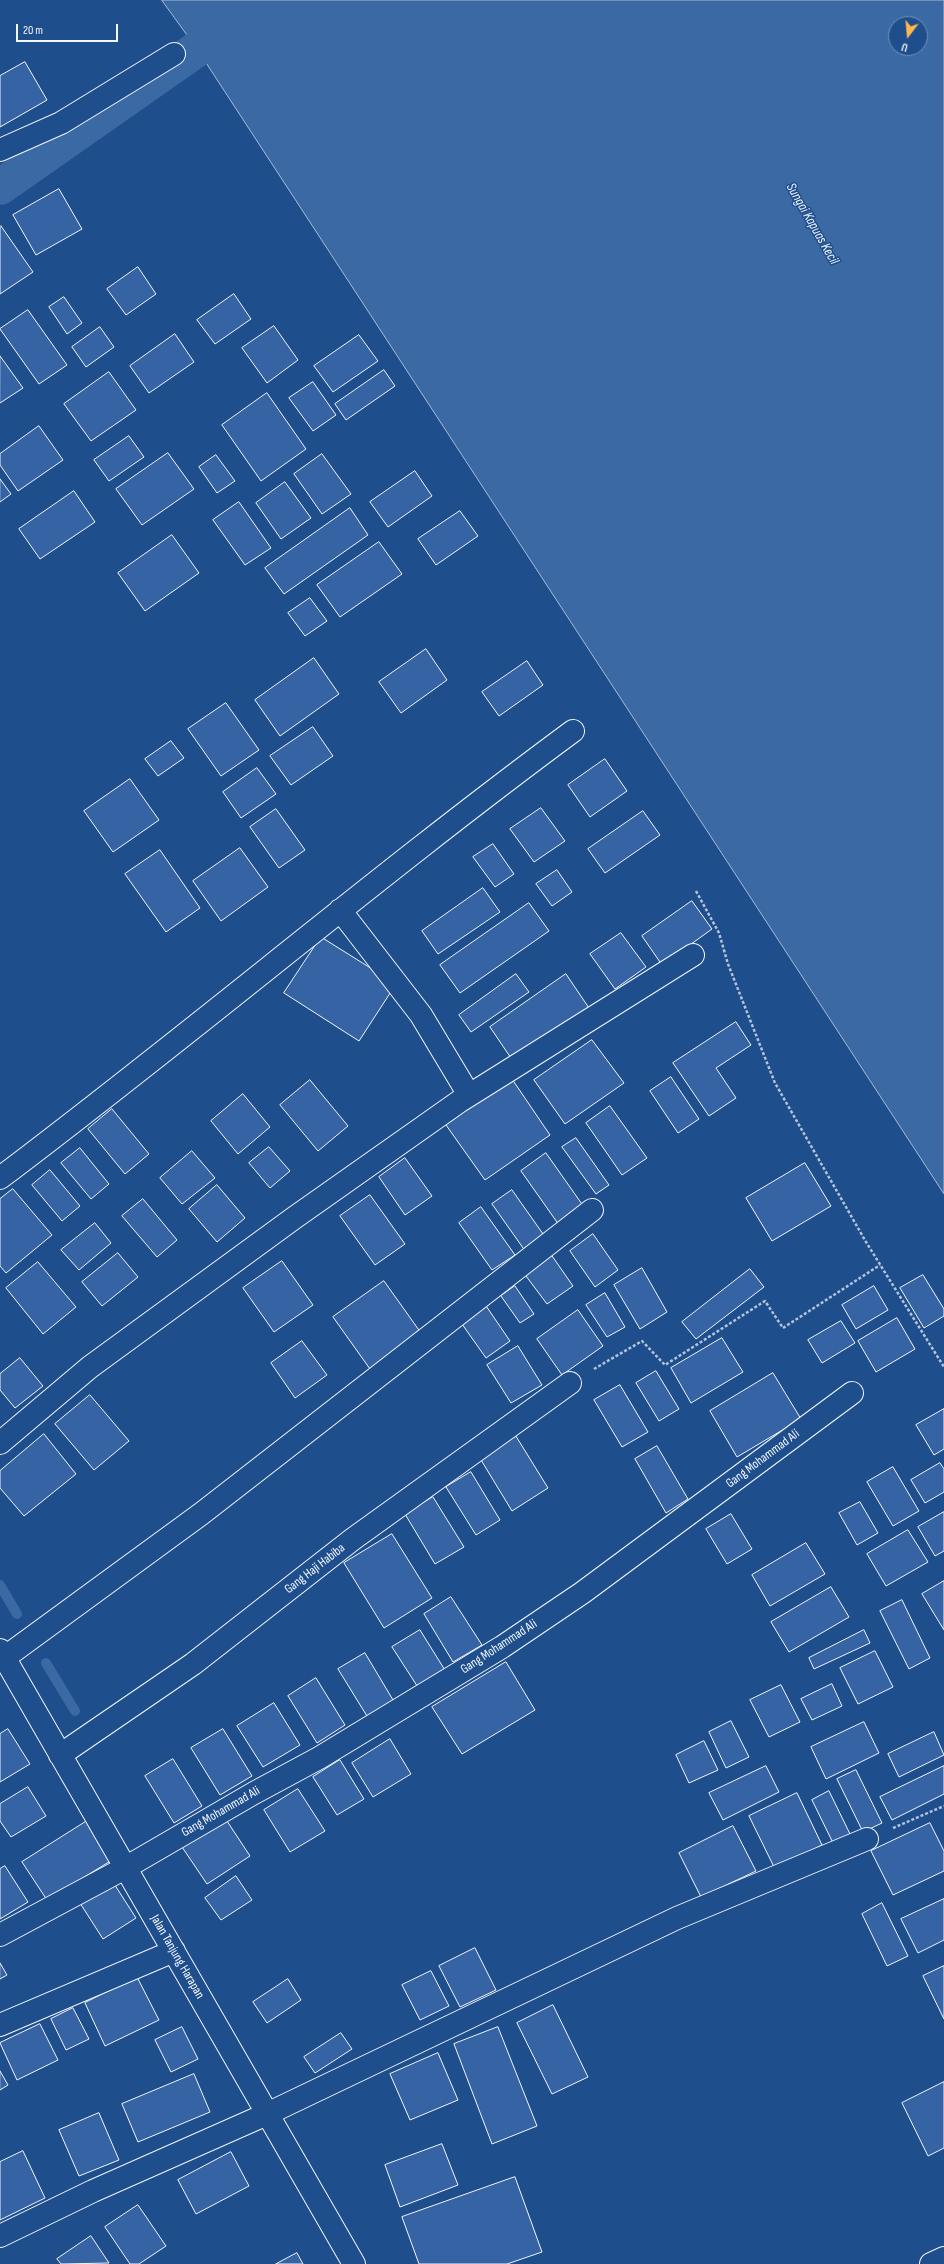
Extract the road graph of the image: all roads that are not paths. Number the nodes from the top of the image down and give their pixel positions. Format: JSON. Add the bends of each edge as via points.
{"nodes":[{"id":1,"x":174,"y":54,"type":"dead end"},
{"id":2,"x":0,"y":150,"type":"edge"},
{"id":3,"x":573,"y":731,"type":"dead end"},
{"id":4,"x":340,"y":910,"type":"junction"},
{"id":5,"x":693,"y":955,"type":"dead end"},
{"id":6,"x":469,"y":1095,"type":"junction"},
{"id":7,"x":0,"y":1178,"type":"edge"},
{"id":8,"x":592,"y":1210,"type":"dead end"},
{"id":9,"x":570,"y":1383,"type":"road end"},
{"id":10,"x":852,"y":1393,"type":"dead end"},
{"id":11,"x":0,"y":1443,"type":"edge"},
{"id":12,"x":2,"y":1654,"type":"edge"},
{"id":13,"x":60,"y":1755,"type":"junction"},
{"id":14,"x":867,"y":1839,"type":"road end"},
{"id":15,"x":125,"y":1868,"type":"junction"},
{"id":16,"x":0,"y":1935,"type":"edge"},
{"id":17,"x":174,"y":1951,"type":"junction"},
{"id":18,"x":0,"y":2025,"type":"edge"},
{"id":19,"x":267,"y":2114,"type":"junction"},
{"id":20,"x":0,"y":2236,"type":"edge"},
{"id":21,"x":944,"y":2258,"type":"edge"},
{"id":22,"x":354,"y":2264,"type":"edge"},
{"id":23,"x":931,"y":2264,"type":"edge"}],
"edges":[{"from":1,"to":2,"type":"street","via":[[61,123]]},
{"from":3,"to":4,"type":"street"},
{"from":4,"to":6,"type":"street","via":[[421,1015]]},
{"from":4,"to":7,"type":"street","via":[[105,1099]]},
{"from":5,"to":6,"type":"street"},
{"from":6,"to":11,"type":"street","via":[[294,1218],[97,1362]]},
{"from":8,"to":12,"type":"street","via":[[201,1514]]},
{"from":9,"to":13,"type":"street","name":"Gang Haji Habiba","via":[[353,1540],[193,1664]]},
{"from":10,"to":15,"type":"street","name":"Gang Mohammad Ali","via":[[582,1593],[502,1646],[319,1758]]},
{"from":12,"to":13,"type":"street","name":"Jalan Tanjung Harapan"},
{"from":13,"to":15,"type":"street","name":"Jalan Tanjung Harapan"},
{"from":14,"to":19,"type":"street","via":[[677,1918]]},
{"from":15,"to":16,"type":"street","name":"Gang Mohammad Ali"},
{"from":15,"to":17,"type":"street","name":"Jalan Tanjung Harapan"},
{"from":17,"to":18,"type":"street"},
{"from":17,"to":19,"type":"street","name":"Jalan Tanjung Harapan"},
{"from":19,"to":20,"type":"street","via":[[93,2191]]},
{"from":19,"to":22,"type":"street","name":"Jalan Tanjung Harapan"},
{"from":21,"to":23,"type":"street"}]}
